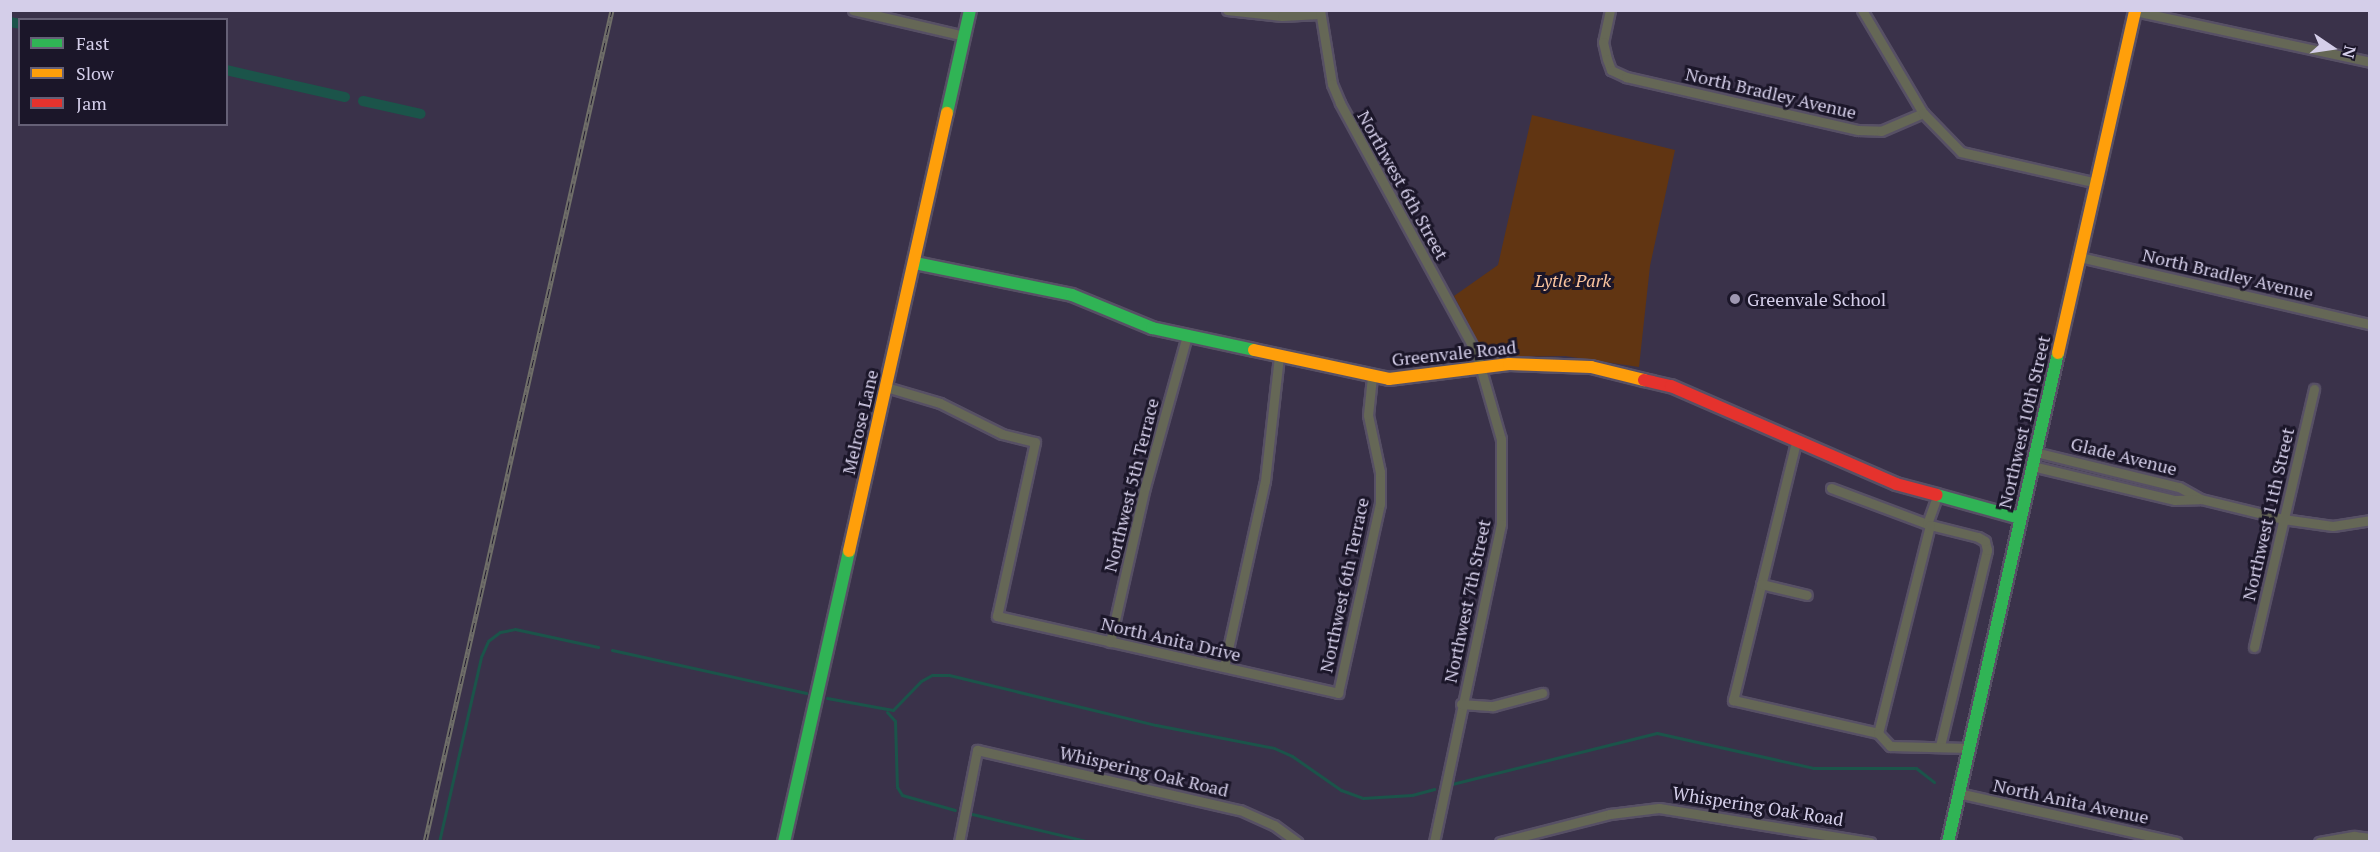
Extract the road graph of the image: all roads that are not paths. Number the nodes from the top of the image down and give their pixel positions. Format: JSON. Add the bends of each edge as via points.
{"nodes":[{"id":1,"x":853,"y":10,"type":"edge"},
{"id":2,"x":970,"y":10,"type":"edge"},
{"id":3,"x":1227,"y":10,"type":"edge"},
{"id":4,"x":1610,"y":10,"type":"edge"},
{"id":5,"x":1862,"y":10,"type":"edge"},
{"id":6,"x":2134,"y":11,"type":"edge"},
{"id":7,"x":1320,"y":12,"type":"edge"},
{"id":8,"x":965,"y":36,"type":"junction"},
{"id":9,"x":2370,"y":62,"type":"edge"},
{"id":10,"x":1923,"y":112,"type":"junction"},
{"id":11,"x":2097,"y":183,"type":"junction"},
{"id":12,"x":2079,"y":257,"type":"junction"},
{"id":13,"x":915,"y":263,"type":"junction"},
{"id":14,"x":2370,"y":324,"type":"edge"},
{"id":15,"x":1187,"y":336,"type":"junction"},
{"id":16,"x":1279,"y":356,"type":"junction"},
{"id":17,"x":1482,"y":367,"type":"junction"},
{"id":18,"x":1372,"y":376,"type":"junction"},
{"id":19,"x":886,"y":387,"type":"junction"},
{"id":20,"x":2314,"y":389,"type":"dead end"},
{"id":21,"x":1796,"y":442,"type":"junction"},
{"id":22,"x":2035,"y":452,"type":"junction"},
{"id":23,"x":2032,"y":466,"type":"junction"},
{"id":24,"x":2118,"y":471,"type":"junction"},
{"id":25,"x":2115,"y":485,"type":"junction"},
{"id":26,"x":2179,"y":487,"type":"junction"},
{"id":27,"x":1831,"y":488,"type":"dead end"},
{"id":28,"x":1937,"y":497,"type":"junction"},
{"id":29,"x":2201,"y":499,"type":"junction"},
{"id":30,"x":2175,"y":500,"type":"junction"},
{"id":31,"x":2020,"y":518,"type":"junction"},
{"id":32,"x":2283,"y":519,"type":"junction"},
{"id":33,"x":2370,"y":520,"type":"edge"},
{"id":34,"x":1929,"y":525,"type":"junction"},
{"id":35,"x":1761,"y":584,"type":"junction"},
{"id":36,"x":1807,"y":595,"type":"dead end"},
{"id":37,"x":1110,"y":642,"type":"junction"},
{"id":38,"x":2254,"y":647,"type":"dead end"},
{"id":39,"x":1224,"y":667,"type":"junction"},
{"id":40,"x":1338,"y":693,"type":"joint"},
{"id":41,"x":1542,"y":693,"type":"dead end"},
{"id":42,"x":1461,"y":704,"type":"junction"},
{"id":43,"x":1878,"y":733,"type":"junction"},
{"id":44,"x":1940,"y":746,"type":"junction"},
{"id":45,"x":1968,"y":748,"type":"junction"},
{"id":46,"x":1958,"y":793,"type":"junction"},
{"id":47,"x":1538,"y":831,"type":"junction"},
{"id":48,"x":2370,"y":838,"type":"edge"},
{"id":49,"x":784,"y":842,"type":"edge"},
{"id":50,"x":959,"y":842,"type":"edge"},
{"id":51,"x":1297,"y":842,"type":"edge"},
{"id":52,"x":1434,"y":842,"type":"edge"},
{"id":53,"x":1500,"y":842,"type":"edge"},
{"id":54,"x":1540,"y":842,"type":"edge"},
{"id":55,"x":1870,"y":842,"type":"edge"},
{"id":56,"x":1948,"y":842,"type":"edge"},
{"id":57,"x":2177,"y":842,"type":"edge"},
{"id":58,"x":2319,"y":842,"type":"edge"}],
"edges":[{"from":1,"to":8,"type":"street"},
{"from":2,"to":8,"type":"street","name":"Melrose Lane"},
{"from":3,"to":7,"type":"street","via":[[1282,16]]},
{"from":4,"to":10,"type":"street","name":"North Bradley Avenue","via":[[1603,42],[1611,70],[1626,77],[1858,130],[1881,131]]},
{"from":5,"to":10,"type":"street"},
{"from":6,"to":9,"type":"street"},
{"from":6,"to":11,"type":"street","name":"Northwest 10th Street"},
{"from":7,"to":17,"type":"street","name":"Northwest 6th Street","via":[[1332,84],[1340,104]]},
{"from":8,"to":13,"type":"street","name":"Melrose Lane"},
{"from":10,"to":11,"type":"street","via":[[1961,152]]},
{"from":11,"to":12,"type":"street","name":"Northwest 10th Street"},
{"from":12,"to":14,"type":"street","name":"North Bradley Avenue"},
{"from":12,"to":22,"type":"street","name":"Northwest 10th Street"},
{"from":13,"to":15,"type":"street","name":"Greenvale Road","via":[[1072,295],[1143,325]]},
{"from":13,"to":19,"type":"street","name":"Melrose Lane"},
{"from":15,"to":16,"type":"street","name":"Greenvale Road"},
{"from":15,"to":37,"type":"street","name":"Northwest 5th Terrace","via":[[1144,487]]},
{"from":16,"to":18,"type":"street","name":"Greenvale Road"},
{"from":16,"to":39,"type":"street","via":[[1265,481]]},
{"from":17,"to":18,"type":"street","name":"Greenvale Road","via":[[1405,380]]},
{"from":17,"to":21,"type":"street","name":"Greenvale Road","via":[[1567,364],[1671,386]]},
{"from":17,"to":42,"type":"street","name":"Northwest 7th Street","via":[[1501,439],[1503,498],[1501,524]]},
{"from":18,"to":40,"type":"street","name":"Northwest 6th Terrace","via":[[1367,397],[1380,472],[1380,504]]},
{"from":19,"to":37,"type":"street","name":"North Anita Drive","via":[[940,403],[1002,434],[1035,442],[997,616]]},
{"from":19,"to":49,"type":"street","name":"Melrose Lane"},
{"from":20,"to":32,"type":"street","name":"Northwest 11th Street"},
{"from":21,"to":28,"type":"street","name":"Greenvale Road"},
{"from":21,"to":35,"type":"street"},
{"from":22,"to":23,"type":"street","name":"Northwest 10th Street"},
{"from":22,"to":24,"type":"street","name":"Glade Avenue"},
{"from":23,"to":25,"type":"street","name":"Glade Avenue"},
{"from":23,"to":31,"type":"street","name":"Northwest 10th Street"},
{"from":24,"to":25,"type":"street"},
{"from":24,"to":26,"type":"street","name":"Glade Avenue"},
{"from":25,"to":30,"type":"street","name":"Glade Avenue"},
{"from":26,"to":29,"type":"street","name":"Glade Avenue"},
{"from":26,"to":30,"type":"street"},
{"from":27,"to":34,"type":"street"},
{"from":28,"to":31,"type":"street","name":"Greenvale Road"},
{"from":28,"to":34,"type":"street"},
{"from":29,"to":30,"type":"street","name":"Glade Avenue"},
{"from":29,"to":32,"type":"street","name":"Glade Avenue"},
{"from":31,"to":45,"type":"street","name":"Northwest 10th Street"},
{"from":32,"to":33,"type":"street","name":"Glade Avenue","via":[[2333,526]]},
{"from":32,"to":38,"type":"street","name":"Northwest 11th Street"},
{"from":34,"to":43,"type":"street"},
{"from":34,"to":44,"type":"street","via":[[1978,537],[1985,541],[1987,550]]},
{"from":35,"to":36,"type":"street"},
{"from":35,"to":43,"type":"street","via":[[1733,700]]},
{"from":37,"to":39,"type":"street","name":"North Anita Drive"},
{"from":39,"to":40,"type":"street","name":"North Anita Drive"},
{"from":41,"to":42,"type":"street","via":[[1493,706]]},
{"from":42,"to":52,"type":"street","name":"Northwest 7th Street"},
{"from":43,"to":44,"type":"street","via":[[1890,746]]},
{"from":44,"to":45,"type":"street"},
{"from":45,"to":46,"type":"street","name":"Northwest 10th Street"},
{"from":46,"to":56,"type":"street","name":"Northwest 10th Street"},
{"from":46,"to":57,"type":"street","name":"North Anita Avenue"},
{"from":47,"to":53,"type":"street","name":"Whispering Oak Road"},
{"from":47,"to":54,"type":"street"},
{"from":47,"to":55,"type":"street","name":"Whispering Oak Road","via":[[1610,814],[1659,808]]},
{"from":48,"to":58,"type":"street","via":[[2354,836]]},
{"from":50,"to":51,"type":"street","name":"Whispering Oak Road","via":[[977,750],[1240,810],[1274,825]]}]}
